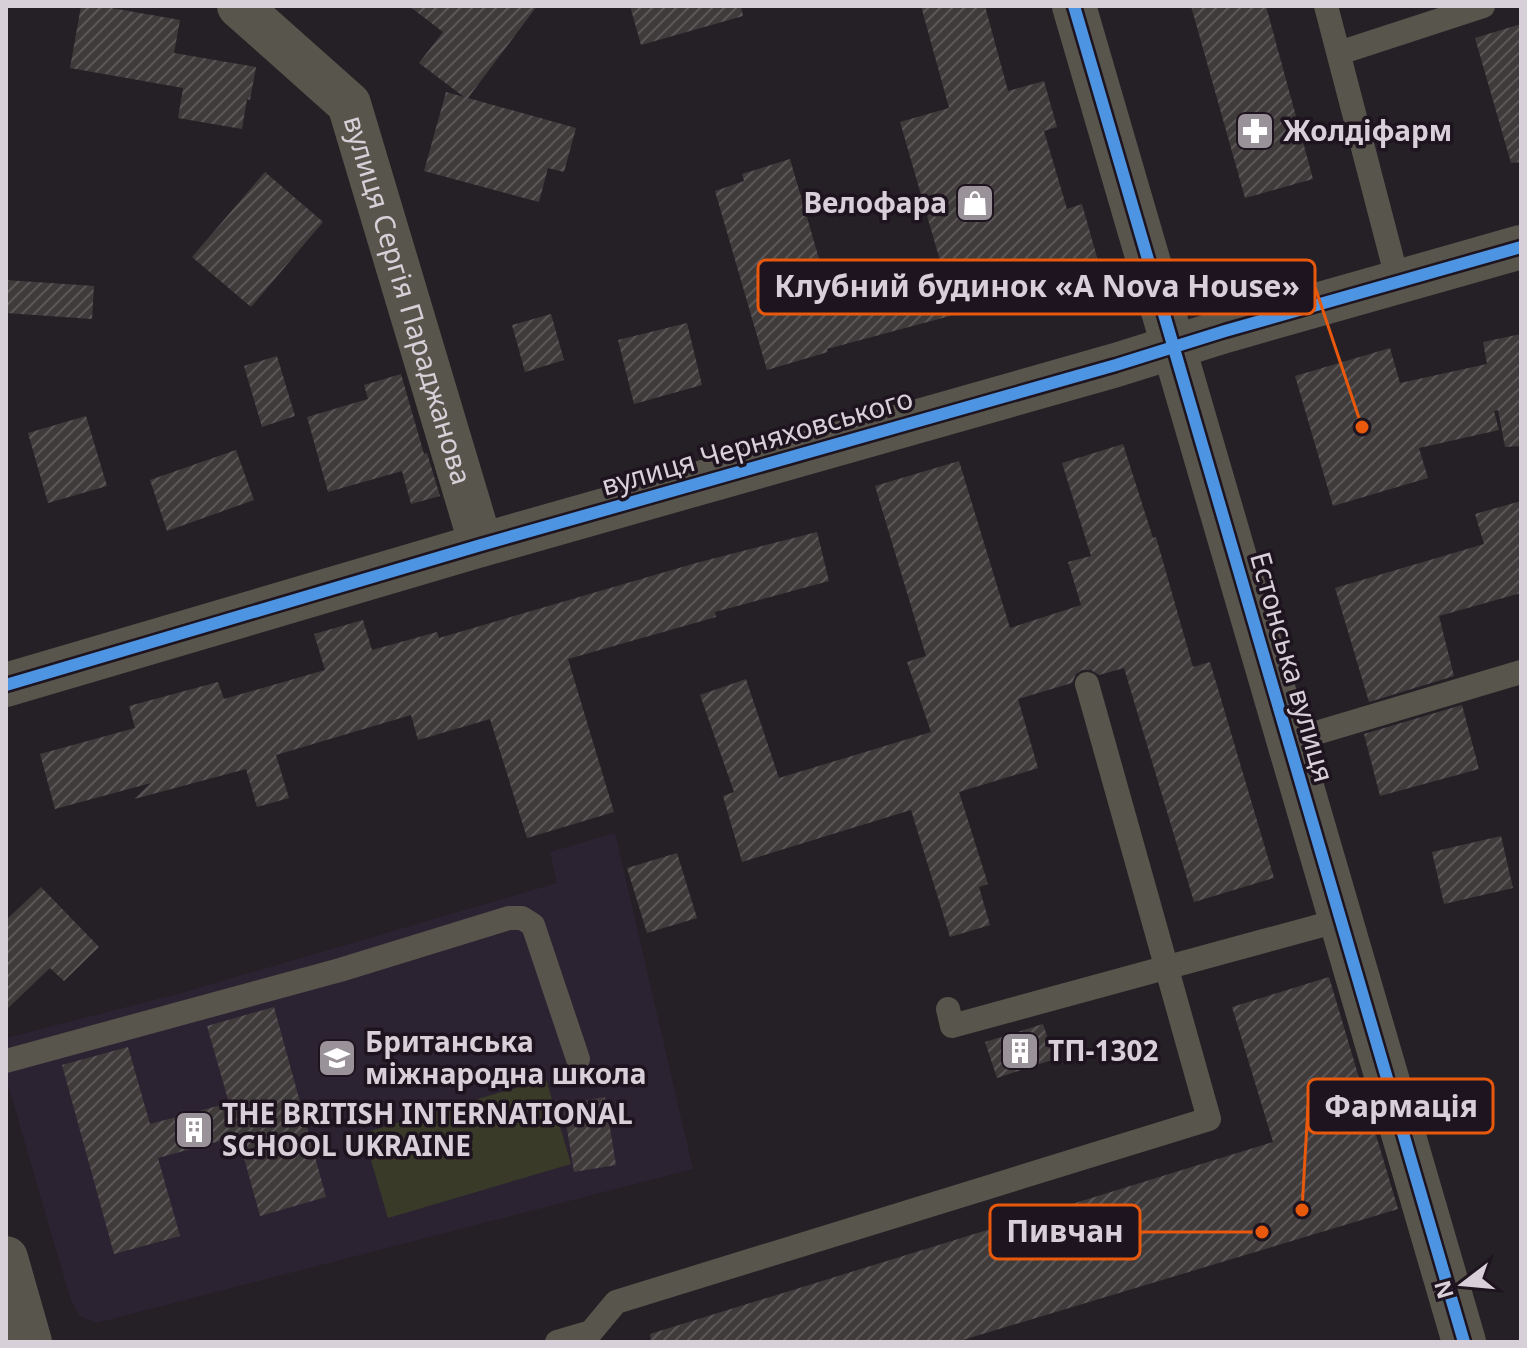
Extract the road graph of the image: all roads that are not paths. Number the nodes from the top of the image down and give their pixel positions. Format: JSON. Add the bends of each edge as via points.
{"nodes":[{"id":1,"x":239,"y":6,"type":"edge"},
{"id":2,"x":1074,"y":6,"type":"edge"},
{"id":3,"x":1326,"y":6,"type":"edge"},
{"id":4,"x":1483,"y":6,"type":"edge"},
{"id":5,"x":1339,"y":53,"type":"junction"},
{"id":6,"x":1521,"y":247,"type":"edge"},
{"id":7,"x":1398,"y":282,"type":"junction"},
{"id":8,"x":1173,"y":347,"type":"junction"},
{"id":9,"x":481,"y":545,"type":"junction"},
{"id":10,"x":1521,"y":672,"type":"edge"},
{"id":11,"x":1087,"y":684,"type":"dead end"},
{"id":12,"x":6,"y":685,"type":"edge"},
{"id":13,"x":1289,"y":741,"type":"junction"},
{"id":14,"x":1341,"y":920,"type":"junction"},
{"id":15,"x":1166,"y":968,"type":"junction"},
{"id":16,"x":948,"y":1009,"type":"dead end"},
{"id":17,"x":578,"y":1059,"type":"dead end"},
{"id":18,"x":6,"y":1061,"type":"edge"},
{"id":19,"x":6,"y":1258,"type":"edge"},
{"id":20,"x":593,"y":1337,"type":"edge"},
{"id":21,"x":30,"y":1342,"type":"edge"},
{"id":22,"x":557,"y":1342,"type":"edge"},
{"id":23,"x":1464,"y":1342,"type":"edge"}],
"edges":[{"from":1,"to":9,"type":"street","name":"вулиця Сергія Параджанова","via":[[349,104]]},
{"from":2,"to":8,"type":"street","name":"Естонська вулиця"},
{"from":3,"to":5,"type":"lane"},
{"from":4,"to":5,"type":"lane"},
{"from":5,"to":7,"type":"lane"},
{"from":6,"to":7,"type":"street","name":"вулиця Черняховського"},
{"from":7,"to":8,"type":"street","name":"вулиця Черняховського"},
{"from":8,"to":9,"type":"street","name":"вулиця Черняховського"},
{"from":8,"to":13,"type":"street","name":"Естонська вулиця"},
{"from":9,"to":12,"type":"street","name":"вулиця Черняховського"},
{"from":10,"to":13,"type":"lane"},
{"from":11,"to":15,"type":"lane"},
{"from":13,"to":14,"type":"street","name":"Естонська вулиця"},
{"from":14,"to":15,"type":"lane"},
{"from":14,"to":23,"type":"street","name":"Естонська вулиця"},
{"from":15,"to":16,"type":"lane","via":[[952,1026]]},
{"from":15,"to":20,"type":"lane","via":[[1209,1119],[616,1302]]},
{"from":17,"to":18,"type":"lane","via":[[533,925],[509,918]]},
{"from":19,"to":21,"type":"street"},
{"from":20,"to":22,"type":"lane"}]}
